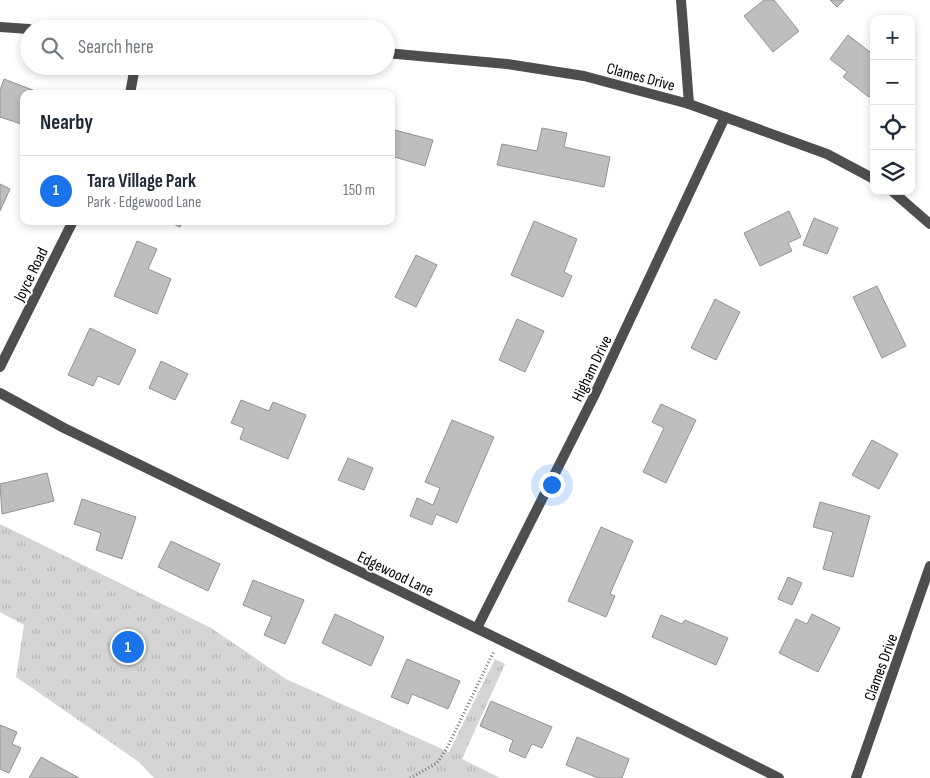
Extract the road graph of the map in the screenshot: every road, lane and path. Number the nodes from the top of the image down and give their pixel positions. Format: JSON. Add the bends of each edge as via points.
{"nodes":[{"id":1,"x":680,"y":0,"type":"edge"},
{"id":2,"x":0,"y":27,"type":"edge"},
{"id":3,"x":20,"y":28,"type":"edge"},
{"id":4,"x":395,"y":54,"type":"edge"},
{"id":5,"x":133,"y":75,"type":"edge"},
{"id":6,"x":131,"y":90,"type":"edge"},
{"id":7,"x":689,"y":104,"type":"junction"},
{"id":8,"x":725,"y":117,"type":"junction"},
{"id":9,"x":870,"y":177,"type":"edge"},
{"id":10,"x":897,"y":195,"type":"edge"},
{"id":11,"x":930,"y":224,"type":"edge"},
{"id":12,"x":71,"y":225,"type":"edge"},
{"id":13,"x":0,"y":367,"type":"edge"},
{"id":14,"x":0,"y":394,"type":"edge"},
{"id":15,"x":930,"y":566,"type":"edge"},
{"id":16,"x":477,"y":628,"type":"junction"},
{"id":17,"x":498,"y":639,"type":"junction"},
{"id":18,"x":410,"y":778,"type":"edge"},
{"id":19,"x":779,"y":778,"type":"edge"},
{"id":20,"x":856,"y":778,"type":"edge"}],
"edges":[{"from":1,"to":7,"type":"street"},
{"from":2,"to":3,"type":"street"},
{"from":4,"to":7,"type":"street","name":"Clames Drive","via":[[507,64],[584,76]]},
{"from":5,"to":6,"type":"street"},
{"from":7,"to":8,"type":"street","name":"Clames Drive"},
{"from":8,"to":9,"type":"street","name":"Clames Drive","via":[[827,154]]},
{"from":8,"to":16,"type":"street","name":"Higham Drive","via":[[594,396]]},
{"from":10,"to":11,"type":"street"},
{"from":12,"to":13,"type":"street","name":"Joyce Road"},
{"from":14,"to":16,"type":"street","name":"Edgewood Lane"},
{"from":15,"to":20,"type":"street","name":"Clames Drive"},
{"from":16,"to":17,"type":"street","name":"Edgewood Lane"},
{"from":17,"to":18,"type":"path","via":[[447,748],[437,763]]},
{"from":17,"to":19,"type":"street","name":"Edgewood Lane"}]}
